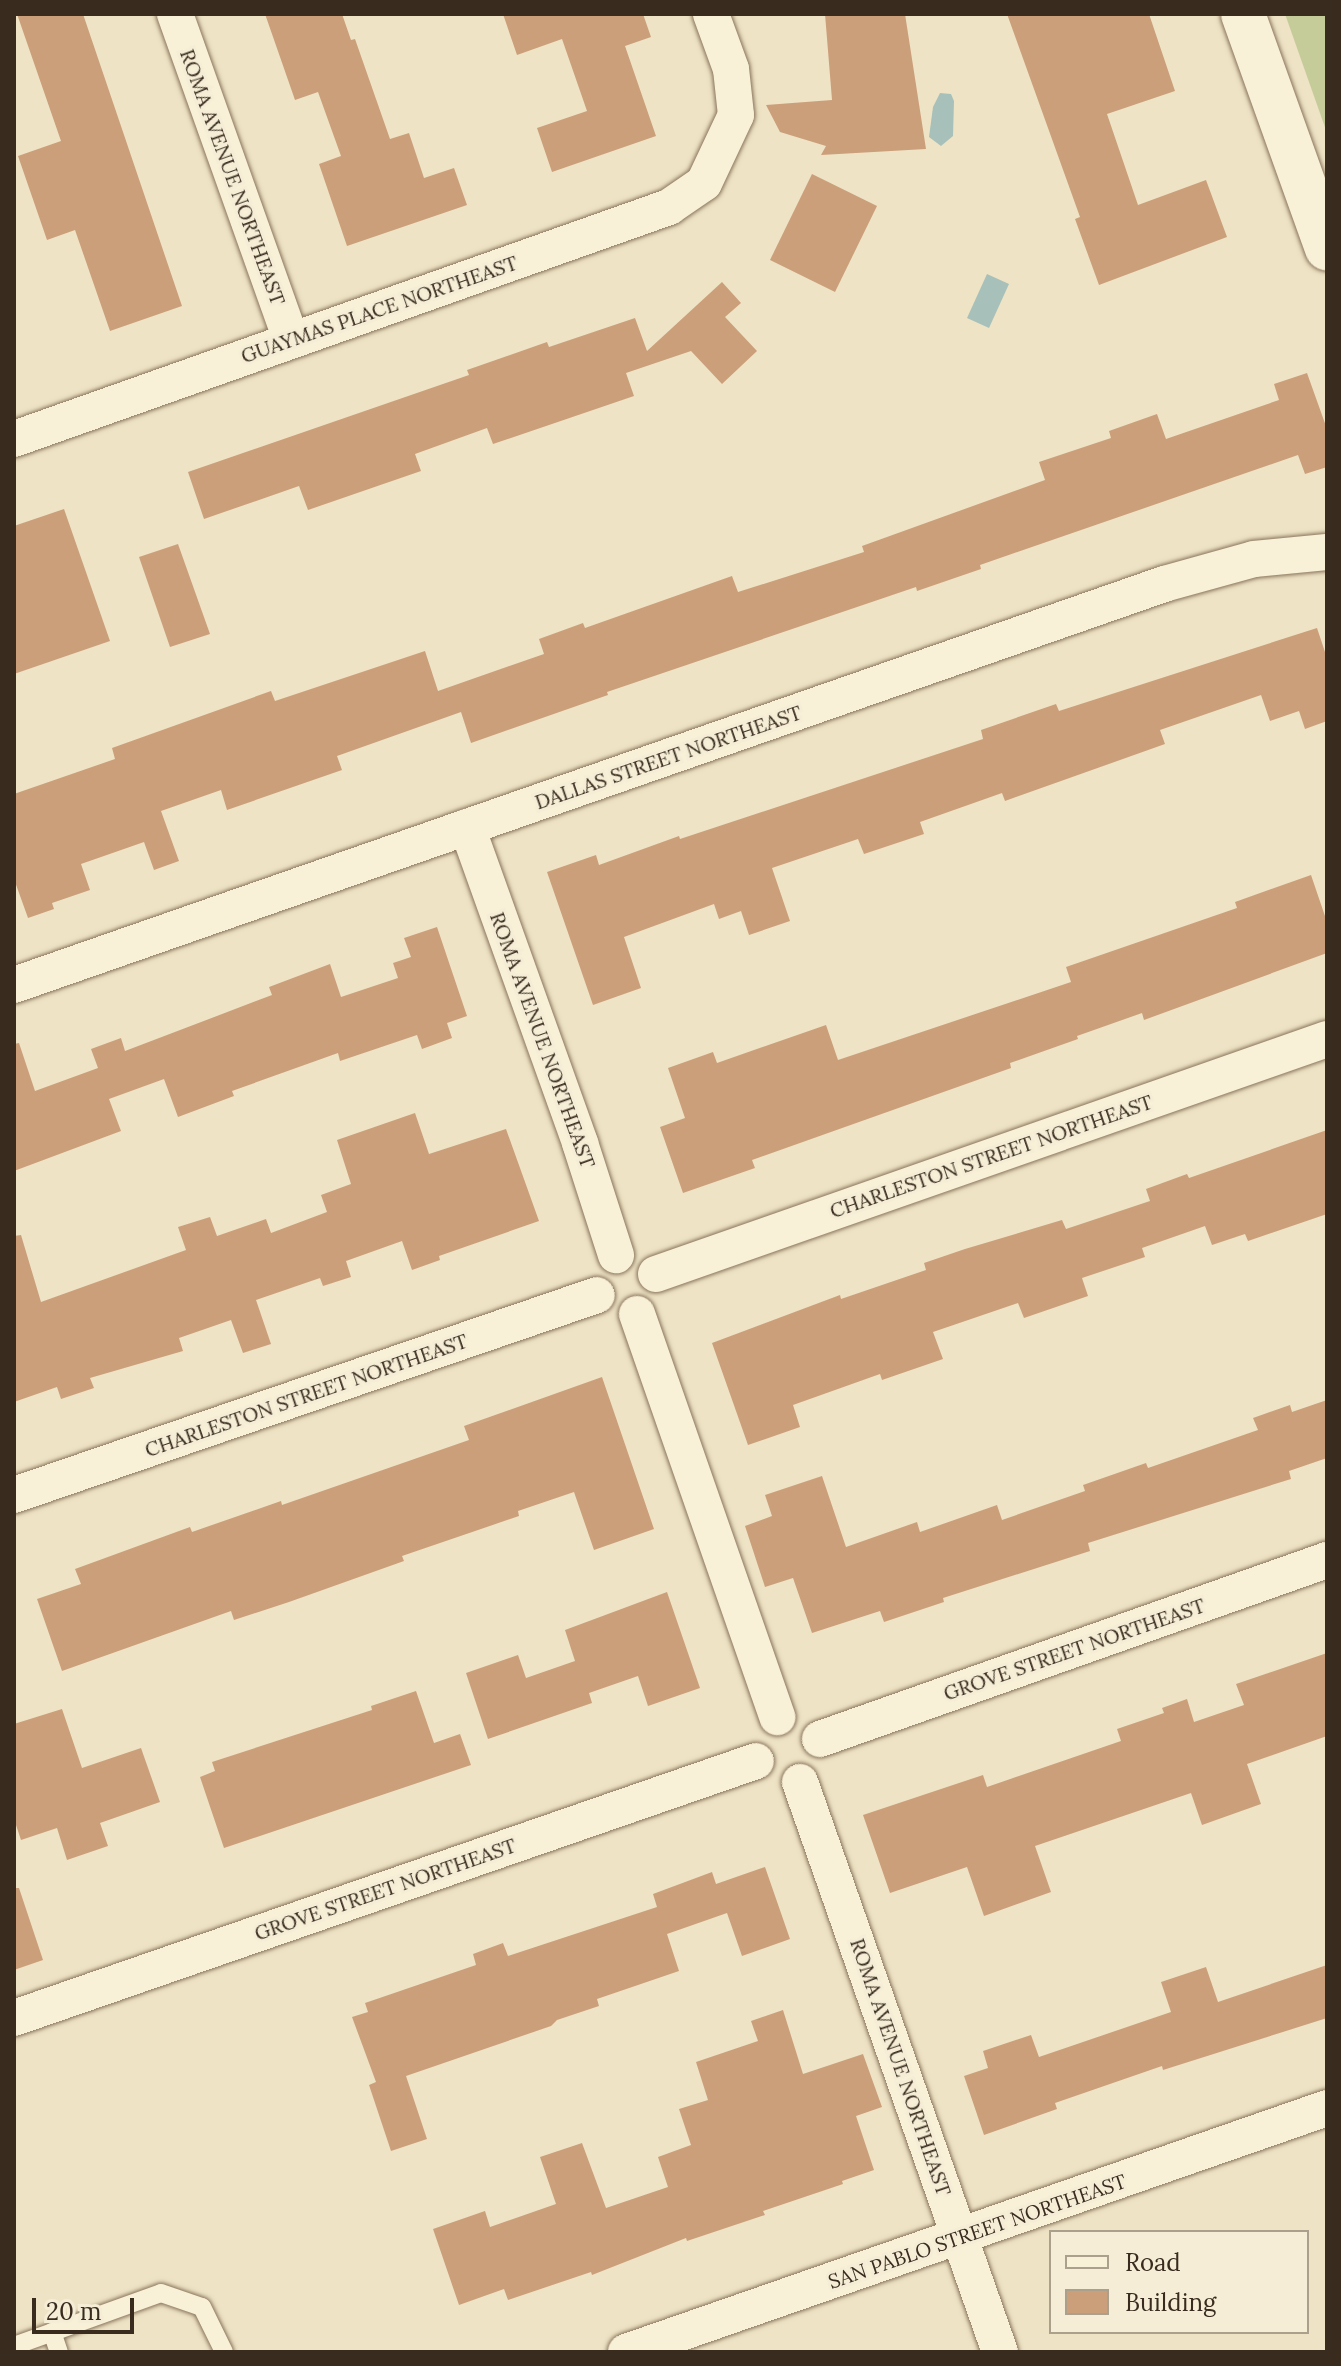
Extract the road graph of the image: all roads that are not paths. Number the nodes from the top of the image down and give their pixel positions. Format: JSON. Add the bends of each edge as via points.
{"nodes":[{"id":1,"x":175,"y":14,"type":"edge"},
{"id":2,"x":711,"y":14,"type":"edge"},
{"id":3,"x":1243,"y":14,"type":"edge"},
{"id":4,"x":1323,"y":228,"type":"edge"},
{"id":5,"x":291,"y":340,"type":"junction"},
{"id":6,"x":14,"y":439,"type":"edge"},
{"id":7,"x":1327,"y":552,"type":"edge"},
{"id":8,"x":467,"y":827,"type":"junction"},
{"id":9,"x":14,"y":985,"type":"edge"},
{"id":10,"x":1327,"y":1039,"type":"edge"},
{"id":11,"x":616,"y":1255,"type":"junction"},
{"id":12,"x":656,"y":1274,"type":"junction"},
{"id":13,"x":597,"y":1295,"type":"junction"},
{"id":14,"x":637,"y":1314,"type":"junction"},
{"id":15,"x":14,"y":1495,"type":"edge"},
{"id":16,"x":1327,"y":1560,"type":"edge"},
{"id":17,"x":777,"y":1717,"type":"junction"},
{"id":18,"x":820,"y":1739,"type":"junction"},
{"id":19,"x":756,"y":1761,"type":"junction"},
{"id":20,"x":800,"y":1782,"type":"junction"},
{"id":21,"x":14,"y":2018,"type":"edge"},
{"id":22,"x":1327,"y":2108,"type":"edge"},
{"id":23,"x":960,"y":2238,"type":"junction"},
{"id":24,"x":52,"y":2332,"type":"junction"},
{"id":25,"x":14,"y":2346,"type":"edge"},
{"id":26,"x":59,"y":2352,"type":"edge"},
{"id":27,"x":224,"y":2352,"type":"edge"},
{"id":28,"x":626,"y":2352,"type":"edge"},
{"id":29,"x":1000,"y":2352,"type":"edge"}],
"edges":[{"from":1,"to":5,"type":"street","name":"ROMA AVENUE NORTHEAST"},
{"from":2,"to":5,"type":"street","name":"GUAYMAS PLACE NORTHEAST","via":[[731,69],[736,115],[704,183],[669,207]]},
{"from":3,"to":4,"type":"street"},
{"from":5,"to":6,"type":"street","name":"GUAYMAS PLACE NORTHEAST"},
{"from":7,"to":8,"type":"street","name":"DALLAS STREET NORTHEAST","via":[[1254,559],[1164,584]]},
{"from":8,"to":9,"type":"street","name":"DALLAS STREET NORTHEAST"},
{"from":8,"to":11,"type":"street","name":"ROMA AVENUE NORTHEAST"},
{"from":10,"to":12,"type":"street","name":"CHARLESTON STREET NORTHEAST"},
{"from":11,"to":12,"type":"street","via":[[636,1254]]},
{"from":11,"to":13,"type":"street","via":[[601,1267]]},
{"from":12,"to":14,"type":"street","via":[[657,1293]]},
{"from":13,"to":14,"type":"street","via":[[618,1314]]},
{"from":13,"to":15,"type":"street","name":"CHARLESTON STREET NORTHEAST"},
{"from":14,"to":17,"type":"street"},
{"from":16,"to":18,"type":"street","name":"GROVE STREET NORTHEAST"},
{"from":17,"to":18,"type":"street","via":[[808,1722]]},
{"from":17,"to":19,"type":"street","via":[[760,1730]]},
{"from":18,"to":20,"type":"street","via":[[821,1760]]},
{"from":19,"to":20,"type":"street","via":[[778,1782]]},
{"from":19,"to":21,"type":"street","name":"GROVE STREET NORTHEAST"},
{"from":20,"to":23,"type":"street","name":"ROMA AVENUE NORTHEAST"},
{"from":22,"to":23,"type":"street","name":"SAN PABLO STREET NORTHEAST"},
{"from":23,"to":28,"type":"street","name":"SAN PABLO STREET NORTHEAST"},
{"from":23,"to":29,"type":"street","name":"ROMA AVENUE NORTHEAST"},
{"from":24,"to":25,"type":"lane"},
{"from":24,"to":26,"type":"lane"},
{"from":24,"to":27,"type":"lane","via":[[161,2293],[202,2307]]}]}
